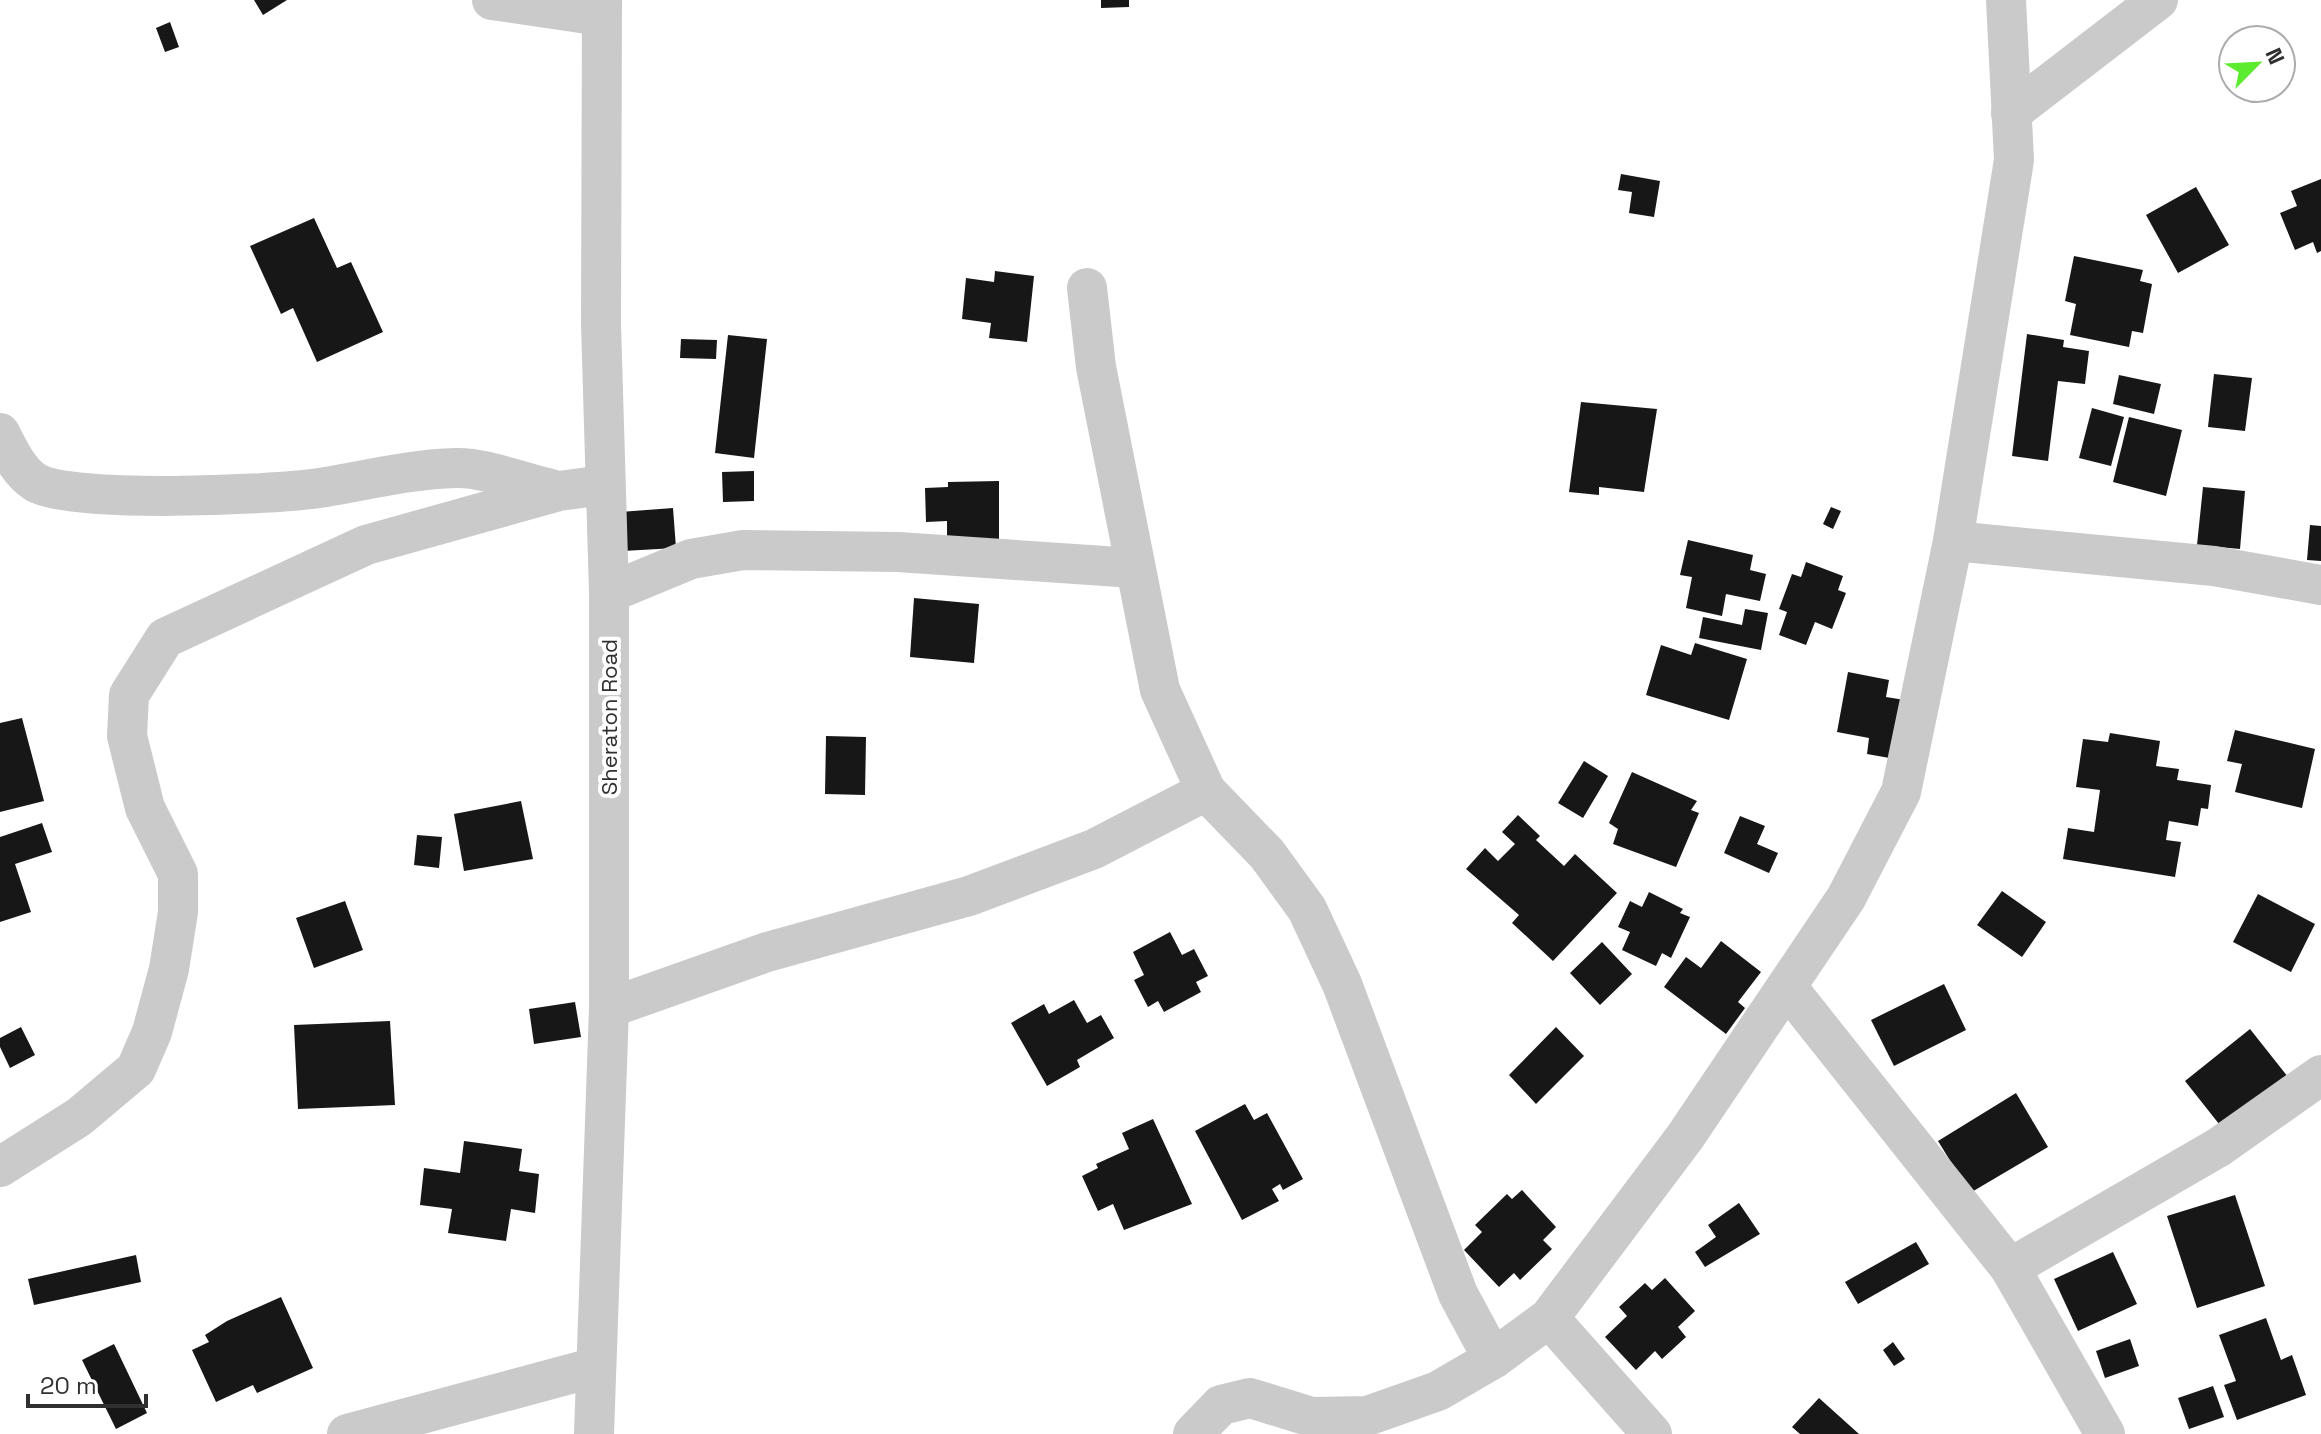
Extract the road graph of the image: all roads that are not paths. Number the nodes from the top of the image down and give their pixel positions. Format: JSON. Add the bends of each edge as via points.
{"nodes":[{"id":1,"x":492,"y":0,"type":"edge"},
{"id":2,"x":2006,"y":0,"type":"edge"},
{"id":3,"x":2158,"y":0,"type":"edge"},
{"id":4,"x":602,"y":8,"type":"edge"},
{"id":5,"x":2011,"y":113,"type":"junction"},
{"id":6,"x":1087,"y":288,"type":"dead end"},
{"id":7,"x":0,"y":433,"type":"edge"},
{"id":8,"x":604,"y":485,"type":"junction"},
{"id":9,"x":559,"y":491,"type":"junction"},
{"id":10,"x":1953,"y":541,"type":"junction"},
{"id":11,"x":1134,"y":568,"type":"junction"},
{"id":12,"x":2321,"y":585,"type":"edge"},
{"id":13,"x":609,"y":593,"type":"junction"},
{"id":14,"x":1206,"y":791,"type":"junction"},
{"id":15,"x":1787,"y":987,"type":"junction"},
{"id":16,"x":609,"y":1008,"type":"junction"},
{"id":17,"x":2321,"y":1075,"type":"edge"},
{"id":18,"x":0,"y":1167,"type":"edge"},
{"id":19,"x":2010,"y":1268,"type":"junction"},
{"id":20,"x":1549,"y":1318,"type":"junction"},
{"id":21,"x":1493,"y":1359,"type":"junction"},
{"id":22,"x":596,"y":1367,"type":"junction"},
{"id":23,"x":347,"y":1434,"type":"edge"},
{"id":24,"x":594,"y":1434,"type":"edge"},
{"id":25,"x":1193,"y":1434,"type":"edge"},
{"id":26,"x":1652,"y":1434,"type":"edge"},
{"id":27,"x":2105,"y":1434,"type":"edge"}],
"edges":[{"from":1,"to":4,"type":"street"},
{"from":2,"to":5,"type":"street"},
{"from":3,"to":5,"type":"street"},
{"from":4,"to":8,"type":"street","name":"Sheraton Road"},
{"from":5,"to":10,"type":"street","via":[[2014,160]]},
{"from":6,"to":11,"type":"street","via":[[1096,367]]},
{"from":7,"to":9,"type":"street","via":[[35,482],[65,491],[135,496],[316,489],[406,471],[461,468]]},
{"from":8,"to":9,"type":"street"},
{"from":8,"to":13,"type":"street","name":"Sheraton Road"},
{"from":9,"to":18,"type":"street","via":[[366,545],[165,638],[129,695],[127,736],[145,808],[178,874],[169,969],[152,1032],[136,1069],[79,1117]]},
{"from":10,"to":12,"type":"street","via":[[2214,566]]},
{"from":10,"to":15,"type":"street","via":[[1901,792],[1846,898]]},
{"from":11,"to":13,"type":"street","via":[[898,552],[743,550],[691,559]]},
{"from":11,"to":14,"type":"street","via":[[1160,690]]},
{"from":13,"to":16,"type":"street","name":"Sheraton Road"},
{"from":14,"to":16,"type":"street","via":[[1094,849],[969,896],[767,952]]},
{"from":14,"to":21,"type":"street","via":[[1267,854],[1307,909],[1342,984],[1458,1294]]},
{"from":15,"to":19,"type":"street"},
{"from":15,"to":20,"type":"street","via":[[1685,1137]]},
{"from":16,"to":22,"type":"street","name":"Sheraton Road"},
{"from":17,"to":19,"type":"street","via":[[2219,1147]]},
{"from":19,"to":27,"type":"street"},
{"from":20,"to":21,"type":"street"},
{"from":20,"to":26,"type":"street"},
{"from":21,"to":25,"type":"street","via":[[1438,1391],[1367,1416],[1312,1417],[1250,1398],[1221,1405]]},
{"from":22,"to":23,"type":"street"},
{"from":22,"to":24,"type":"street","name":"Sheraton Road"}]}
